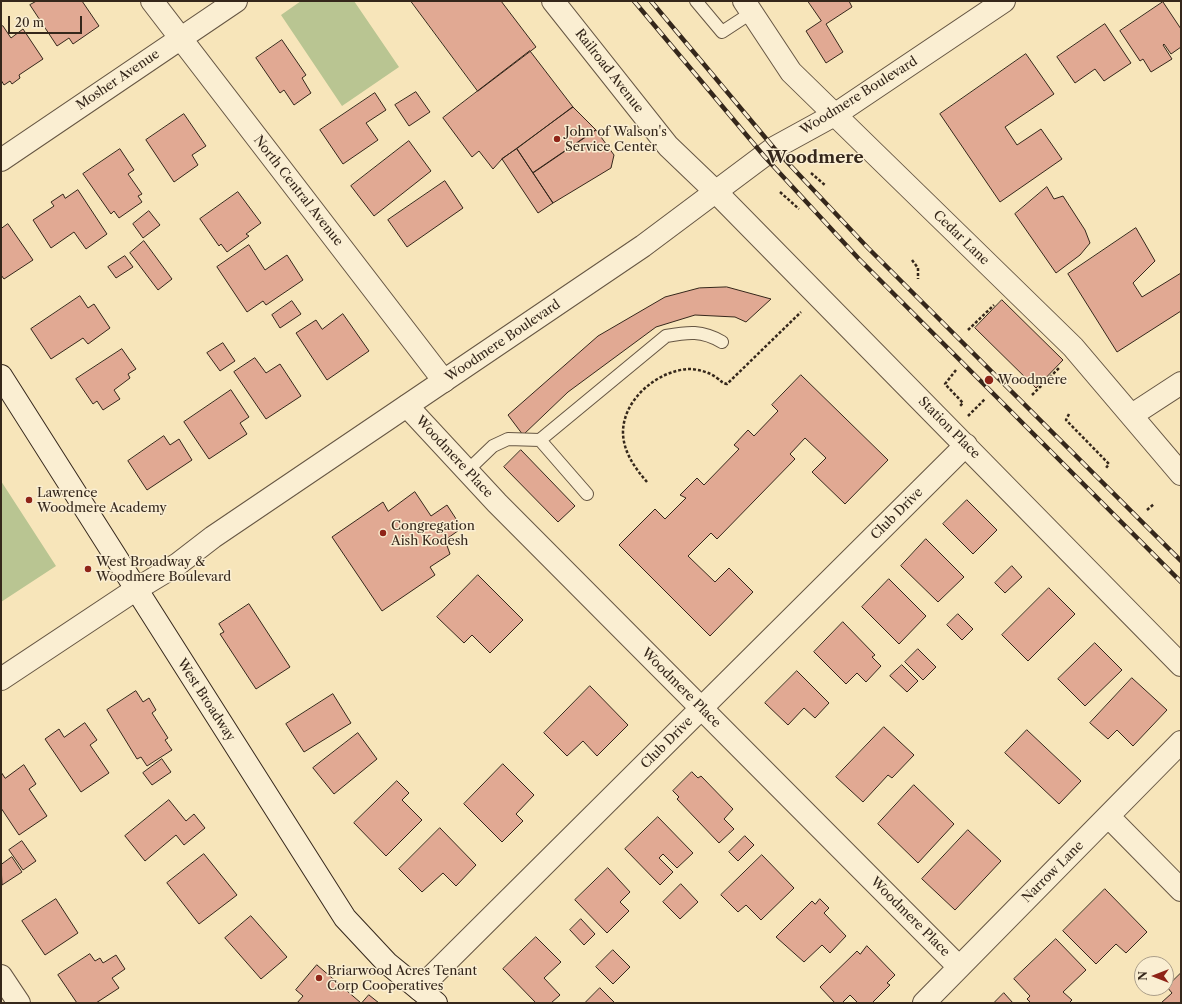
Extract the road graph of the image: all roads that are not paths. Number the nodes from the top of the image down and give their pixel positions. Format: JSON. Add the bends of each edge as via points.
{"nodes":[{"id":1,"x":152,"y":1,"type":"edge"},
{"id":2,"x":236,"y":1,"type":"edge"},
{"id":3,"x":553,"y":1,"type":"edge"},
{"id":4,"x":696,"y":1,"type":"edge"},
{"id":5,"x":1004,"y":1,"type":"edge"},
{"id":6,"x":748,"y":7,"type":"edge"},
{"id":7,"x":180,"y":38,"type":"junction"},
{"id":8,"x":836,"y":114,"type":"junction"},
{"id":9,"x":1,"y":160,"type":"edge"},
{"id":10,"x":716,"y":192,"type":"junction"},
{"id":11,"x":722,"y":342,"type":"dead end"},
{"id":12,"x":1,"y":376,"type":"edge"},
{"id":13,"x":444,"y":381,"type":"junction"},
{"id":14,"x":1181,"y":383,"type":"edge"},
{"id":15,"x":407,"y":406,"type":"junction"},
{"id":16,"x":1132,"y":415,"type":"junction"},
{"id":17,"x":540,"y":440,"type":"junction"},
{"id":18,"x":966,"y":445,"type":"junction"},
{"id":19,"x":467,"y":471,"type":"junction"},
{"id":20,"x":1181,"y":474,"type":"edge"},
{"id":21,"x":587,"y":494,"type":"dead end"},
{"id":22,"x":135,"y":590,"type":"junction"},
{"id":23,"x":1181,"y":665,"type":"edge"},
{"id":24,"x":1,"y":679,"type":"edge"},
{"id":25,"x":702,"y":709,"type":"junction"},
{"id":26,"x":1181,"y":742,"type":"edge"},
{"id":27,"x":1108,"y":816,"type":"junction"},
{"id":28,"x":1181,"y":890,"type":"edge"},
{"id":29,"x":959,"y":967,"type":"junction"},
{"id":30,"x":1,"y":976,"type":"edge"},
{"id":31,"x":419,"y":989,"type":"junction"},
{"id":32,"x":19,"y":1003,"type":"edge"},
{"id":33,"x":436,"y":1003,"type":"edge"},
{"id":34,"x":924,"y":1003,"type":"edge"}],
"edges":[{"from":1,"to":7,"type":"street","name":"North Central Avenue"},
{"from":2,"to":7,"type":"street","name":"Mosher Avenue"},
{"from":3,"to":10,"type":"street","name":"Railroad Avenue","via":[[668,146]]},
{"from":4,"to":6,"type":"lane","via":[[722,32]]},
{"from":5,"to":8,"type":"street","name":"Woodmere Boulevard"},
{"from":6,"to":8,"type":"street","name":"Cedar Lane","via":[[791,72]]},
{"from":7,"to":9,"type":"street","name":"Mosher Avenue"},
{"from":7,"to":13,"type":"street","name":"North Central Avenue"},
{"from":8,"to":10,"type":"street","name":"Woodmere Boulevard","via":[[774,148]]},
{"from":8,"to":16,"type":"street","name":"Cedar Lane","via":[[1073,347]]},
{"from":10,"to":13,"type":"street","name":"Woodmere Boulevard","via":[[643,246]]},
{"from":10,"to":18,"type":"street","name":"Station Place"},
{"from":11,"to":17,"type":"lane","via":[[710,335],[688,332],[666,336]]},
{"from":12,"to":22,"type":"street","name":"West Broadway"},
{"from":13,"to":15,"type":"street","name":"Woodmere Boulevard"},
{"from":14,"to":16,"type":"street"},
{"from":15,"to":19,"type":"street","name":"Woodmere Place"},
{"from":15,"to":22,"type":"street","name":"Woodmere Boulevard","via":[[213,537],[178,564]]},
{"from":16,"to":20,"type":"street","name":"Cedar Lane"},
{"from":17,"to":19,"type":"lane","via":[[508,440],[493,446]]},
{"from":17,"to":21,"type":"lane"},
{"from":18,"to":23,"type":"street","name":"Station Place"},
{"from":18,"to":25,"type":"street","name":"Club Drive"},
{"from":19,"to":25,"type":"street","name":"Woodmere Place"},
{"from":22,"to":24,"type":"street","name":"Woodmere Boulevard"},
{"from":22,"to":31,"type":"street","name":"West Broadway","via":[[345,918],[387,963]]},
{"from":25,"to":29,"type":"street","name":"Woodmere Place"},
{"from":25,"to":31,"type":"street","name":"Club Drive"},
{"from":26,"to":27,"type":"street","name":"Narrow Lane"},
{"from":27,"to":28,"type":"street"},
{"from":27,"to":29,"type":"street","name":"Narrow Lane"},
{"from":29,"to":34,"type":"street","name":"Narrow Lane"},
{"from":30,"to":32,"type":"street"},
{"from":31,"to":33,"type":"street","name":"West Broadway"}]}
